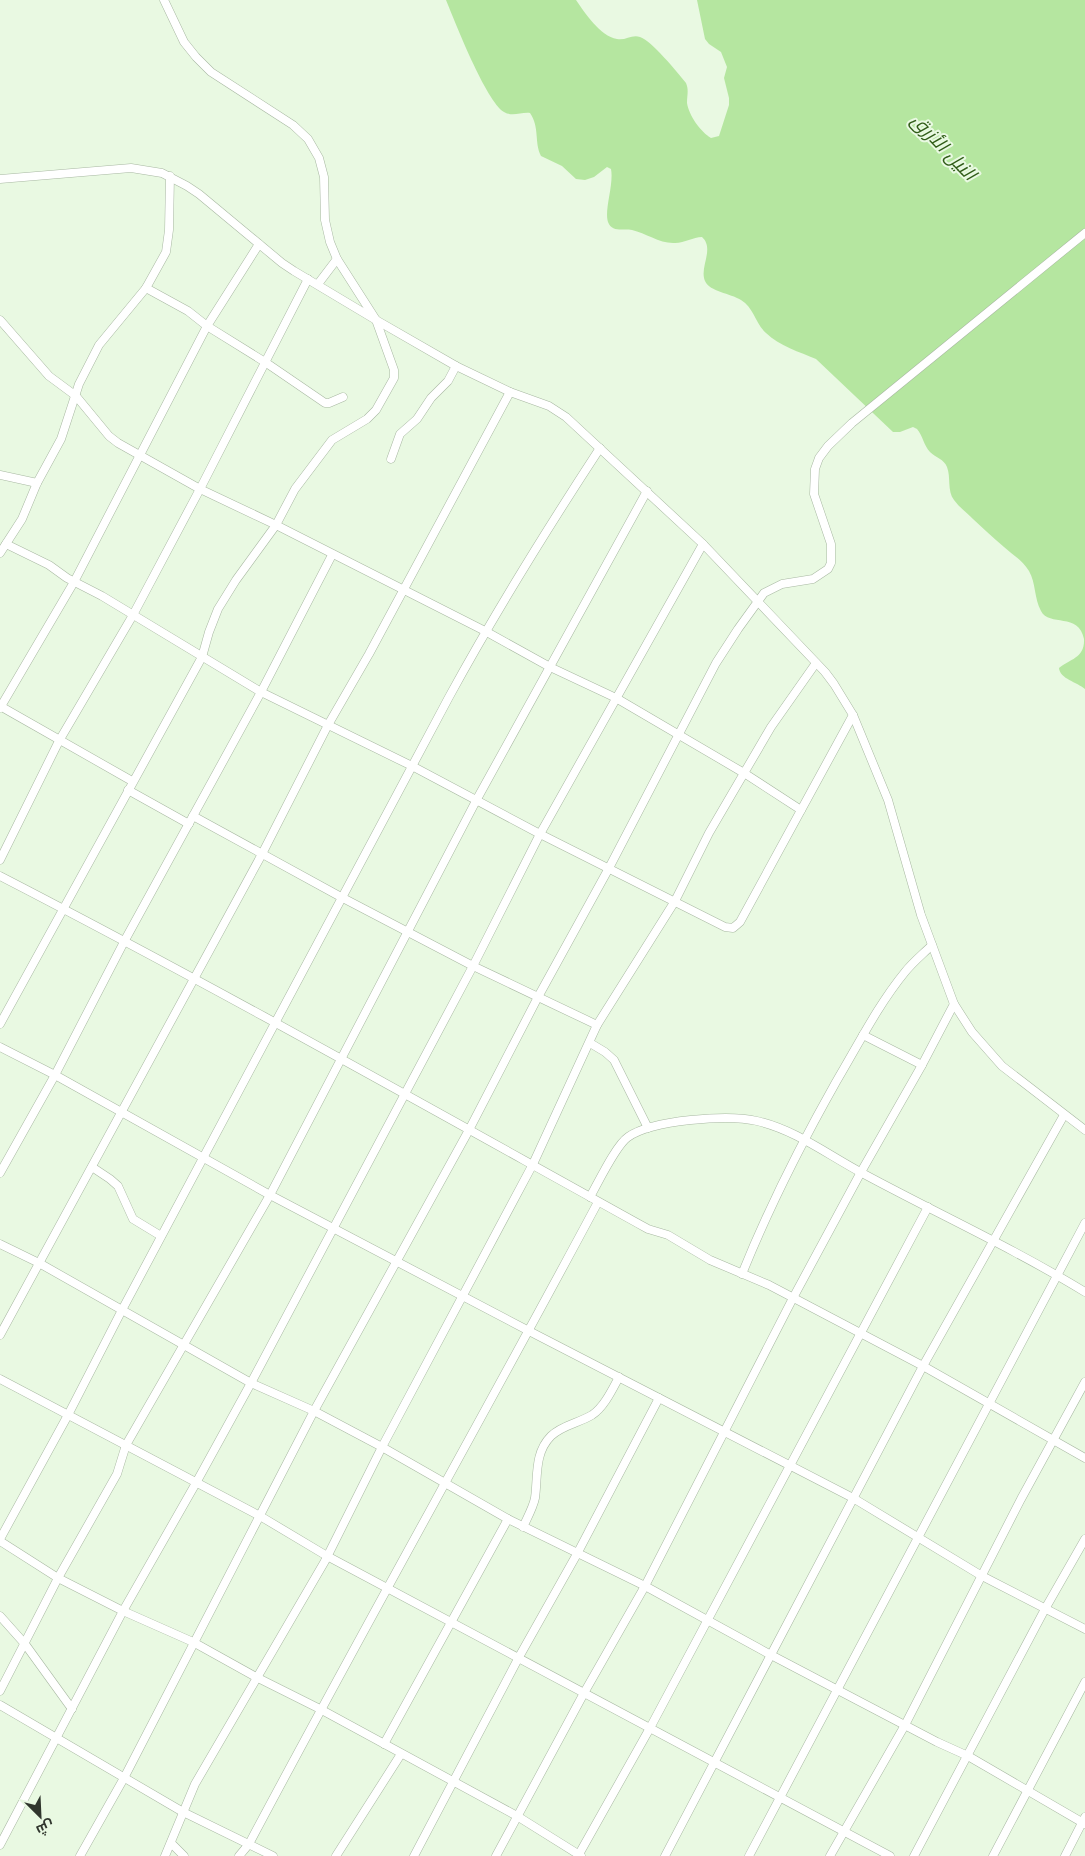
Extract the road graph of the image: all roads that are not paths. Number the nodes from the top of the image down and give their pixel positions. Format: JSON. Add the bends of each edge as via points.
{"nodes":[{"id":1,"x":164,"y":0,"type":"edge"},
{"id":2,"x":170,"y":176,"type":"junction"},
{"id":3,"x":0,"y":179,"type":"edge"},
{"id":4,"x":1085,"y":233,"type":"edge"},
{"id":5,"x":259,"y":244,"type":"junction"},
{"id":6,"x":337,"y":259,"type":"junction"},
{"id":7,"x":308,"y":278,"type":"junction"},
{"id":8,"x":318,"y":284,"type":"junction"},
{"id":9,"x":146,"y":288,"type":"junction"},
{"id":10,"x":0,"y":320,"type":"edge"},
{"id":11,"x":376,"y":320,"type":"junction"},
{"id":12,"x":208,"y":326,"type":"junction"},
{"id":13,"x":265,"y":362,"type":"junction"},
{"id":14,"x":456,"y":366,"type":"junction"},
{"id":15,"x":510,"y":392,"type":"junction"},
{"id":16,"x":76,"y":396,"type":"junction"},
{"id":17,"x":343,"y":397,"type":"dead end"},
{"id":18,"x":600,"y":448,"type":"junction"},
{"id":19,"x":140,"y":456,"type":"junction"},
{"id":20,"x":391,"y":459,"type":"dead end"},
{"id":21,"x":0,"y":475,"type":"edge"},
{"id":22,"x":37,"y":483,"type":"junction"},
{"id":23,"x":200,"y":489,"type":"junction"},
{"id":24,"x":647,"y":491,"type":"junction"},
{"id":25,"x":276,"y":525,"type":"junction"},
{"id":26,"x":6,"y":544,"type":"junction"},
{"id":27,"x":703,"y":544,"type":"junction"},
{"id":28,"x":0,"y":553,"type":"edge"},
{"id":29,"x":332,"y":555,"type":"junction"},
{"id":30,"x":74,"y":582,"type":"junction"},
{"id":31,"x":404,"y":590,"type":"junction"},
{"id":32,"x":758,"y":600,"type":"junction"},
{"id":33,"x":134,"y":615,"type":"junction"},
{"id":34,"x":485,"y":631,"type":"junction"},
{"id":35,"x":202,"y":657,"type":"junction"},
{"id":36,"x":816,"y":663,"type":"junction"},
{"id":37,"x":550,"y":667,"type":"junction"},
{"id":38,"x":260,"y":692,"type":"junction"},
{"id":39,"x":616,"y":698,"type":"junction"},
{"id":40,"x":0,"y":707,"type":"edge"},
{"id":41,"x":852,"y":715,"type":"junction"},
{"id":42,"x":328,"y":725,"type":"junction"},
{"id":43,"x":680,"y":734,"type":"junction"},
{"id":44,"x":59,"y":741,"type":"junction"},
{"id":45,"x":412,"y":766,"type":"junction"},
{"id":46,"x":744,"y":773,"type":"junction"},
{"id":47,"x":132,"y":782,"type":"junction"},
{"id":48,"x":128,"y":790,"type":"junction"},
{"id":49,"x":477,"y":799,"type":"junction"},
{"id":50,"x":801,"y":810,"type":"junction"},
{"id":51,"x":193,"y":816,"type":"junction"},
{"id":52,"x":189,"y":824,"type":"junction"},
{"id":53,"x":540,"y":834,"type":"junction"},
{"id":54,"x":262,"y":854,"type":"junction"},
{"id":55,"x":0,"y":860,"type":"edge"},
{"id":56,"x":609,"y":868,"type":"junction"},
{"id":57,"x":0,"y":876,"type":"edge"},
{"id":58,"x":341,"y":897,"type":"junction"},
{"id":59,"x":675,"y":901,"type":"junction"},
{"id":60,"x":63,"y":908,"type":"junction"},
{"id":61,"x":408,"y":932,"type":"junction"},
{"id":62,"x":125,"y":940,"type":"junction"},
{"id":63,"x":932,"y":945,"type":"junction"},
{"id":64,"x":473,"y":966,"type":"junction"},
{"id":65,"x":194,"y":978,"type":"junction"},
{"id":66,"x":538,"y":998,"type":"junction"},
{"id":67,"x":954,"y":1004,"type":"junction"},
{"id":68,"x":276,"y":1022,"type":"junction"},
{"id":69,"x":0,"y":1024,"type":"edge"},
{"id":70,"x":597,"y":1025,"type":"junction"},
{"id":71,"x":863,"y":1035,"type":"junction"},
{"id":72,"x":590,"y":1043,"type":"junction"},
{"id":73,"x":0,"y":1047,"type":"edge"},
{"id":74,"x":341,"y":1058,"type":"junction"},
{"id":75,"x":922,"y":1065,"type":"junction"},
{"id":76,"x":55,"y":1075,"type":"junction"},
{"id":77,"x":404,"y":1094,"type":"junction"},
{"id":78,"x":122,"y":1112,"type":"junction"},
{"id":79,"x":1064,"y":1115,"type":"junction"},
{"id":80,"x":648,"y":1128,"type":"junction"},
{"id":81,"x":469,"y":1130,"type":"junction"},
{"id":82,"x":1085,"y":1130,"type":"edge"},
{"id":83,"x":804,"y":1139,"type":"junction"},
{"id":84,"x":204,"y":1157,"type":"junction"},
{"id":85,"x":533,"y":1164,"type":"junction"},
{"id":86,"x":92,"y":1167,"type":"junction"},
{"id":87,"x":861,"y":1172,"type":"junction"},
{"id":88,"x":0,"y":1173,"type":"edge"},
{"id":89,"x":270,"y":1195,"type":"junction"},
{"id":90,"x":590,"y":1197,"type":"junction"},
{"id":91,"x":598,"y":1202,"type":"junction"},
{"id":92,"x":928,"y":1207,"type":"junction"},
{"id":93,"x":1085,"y":1223,"type":"edge"},
{"id":94,"x":333,"y":1227,"type":"junction"},
{"id":95,"x":161,"y":1236,"type":"junction"},
{"id":96,"x":994,"y":1240,"type":"junction"},
{"id":97,"x":0,"y":1244,"type":"edge"},
{"id":98,"x":397,"y":1261,"type":"junction"},
{"id":99,"x":38,"y":1263,"type":"junction"},
{"id":100,"x":742,"y":1274,"type":"junction"},
{"id":101,"x":1058,"y":1276,"type":"junction"},
{"id":102,"x":1085,"y":1292,"type":"edge"},
{"id":103,"x":462,"y":1296,"type":"junction"},
{"id":104,"x":793,"y":1298,"type":"junction"},
{"id":105,"x":122,"y":1310,"type":"junction"},
{"id":106,"x":529,"y":1331,"type":"junction"},
{"id":107,"x":861,"y":1334,"type":"junction"},
{"id":108,"x":0,"y":1335,"type":"edge"},
{"id":109,"x":184,"y":1344,"type":"junction"},
{"id":110,"x":923,"y":1366,"type":"junction"},
{"id":111,"x":619,"y":1377,"type":"junction"},
{"id":112,"x":0,"y":1379,"type":"edge"},
{"id":113,"x":1085,"y":1382,"type":"edge"},
{"id":114,"x":251,"y":1383,"type":"junction"},
{"id":115,"x":659,"y":1398,"type":"junction"},
{"id":116,"x":989,"y":1403,"type":"junction"},
{"id":117,"x":314,"y":1411,"type":"junction"},
{"id":118,"x":68,"y":1415,"type":"junction"},
{"id":119,"x":725,"y":1432,"type":"junction"},
{"id":120,"x":1053,"y":1440,"type":"junction"},
{"id":121,"x":126,"y":1445,"type":"junction"},
{"id":122,"x":382,"y":1448,"type":"junction"},
{"id":123,"x":1085,"y":1458,"type":"edge"},
{"id":124,"x":789,"y":1465,"type":"junction"},
{"id":125,"x":196,"y":1483,"type":"junction"},
{"id":126,"x":444,"y":1484,"type":"junction"},
{"id":127,"x":853,"y":1498,"type":"junction"},
{"id":128,"x":260,"y":1516,"type":"junction"},
{"id":129,"x":508,"y":1520,"type":"junction"},
{"id":130,"x":524,"y":1527,"type":"junction"},
{"id":131,"x":918,"y":1538,"type":"junction"},
{"id":132,"x":1085,"y":1539,"type":"edge"},
{"id":133,"x":0,"y":1540,"type":"edge"},
{"id":134,"x":577,"y":1554,"type":"junction"},
{"id":135,"x":327,"y":1556,"type":"junction"},
{"id":136,"x":982,"y":1576,"type":"junction"},
{"id":137,"x":58,"y":1578,"type":"junction"},
{"id":138,"x":645,"y":1586,"type":"junction"},
{"id":139,"x":387,"y":1588,"type":"junction"},
{"id":140,"x":1045,"y":1609,"type":"junction"},
{"id":141,"x":123,"y":1611,"type":"junction"},
{"id":142,"x":0,"y":1616,"type":"edge"},
{"id":143,"x":707,"y":1619,"type":"junction"},
{"id":144,"x":452,"y":1622,"type":"junction"},
{"id":145,"x":1085,"y":1629,"type":"edge"},
{"id":146,"x":193,"y":1642,"type":"junction"},
{"id":147,"x":25,"y":1644,"type":"junction"},
{"id":148,"x":771,"y":1655,"type":"junction"},
{"id":149,"x":519,"y":1657,"type":"junction"},
{"id":150,"x":256,"y":1677,"type":"junction"},
{"id":151,"x":1085,"y":1682,"type":"edge"},
{"id":152,"x":837,"y":1688,"type":"junction"},
{"id":153,"x":0,"y":1691,"type":"edge"},
{"id":154,"x":584,"y":1693,"type":"junction"},
{"id":155,"x":0,"y":1705,"type":"edge"},
{"id":156,"x":72,"y":1709,"type":"junction"},
{"id":157,"x":320,"y":1709,"type":"junction"},
{"id":158,"x":905,"y":1725,"type":"junction"},
{"id":159,"x":650,"y":1728,"type":"junction"},
{"id":160,"x":57,"y":1738,"type":"junction"},
{"id":161,"x":384,"y":1744,"type":"junction"},
{"id":162,"x":401,"y":1754,"type":"junction"},
{"id":163,"x":968,"y":1756,"type":"junction"},
{"id":164,"x":714,"y":1762,"type":"junction"},
{"id":165,"x":124,"y":1778,"type":"junction"},
{"id":166,"x":454,"y":1782,"type":"junction"},
{"id":167,"x":1026,"y":1790,"type":"junction"},
{"id":168,"x":779,"y":1797,"type":"junction"},
{"id":169,"x":182,"y":1812,"type":"junction"},
{"id":170,"x":517,"y":1816,"type":"junction"},
{"id":171,"x":1084,"y":1821,"type":"edge"},
{"id":172,"x":844,"y":1832,"type":"junction"},
{"id":173,"x":171,"y":1843,"type":"junction"},
{"id":174,"x":248,"y":1844,"type":"junction"},
{"id":175,"x":0,"y":1845,"type":"edge"},
{"id":176,"x":579,"y":1855,"type":"edge"},
{"id":177,"x":80,"y":1856,"type":"edge"},
{"id":178,"x":165,"y":1856,"type":"edge"},
{"id":179,"x":184,"y":1856,"type":"edge"},
{"id":180,"x":239,"y":1856,"type":"edge"},
{"id":181,"x":273,"y":1856,"type":"edge"},
{"id":182,"x":336,"y":1856,"type":"edge"},
{"id":183,"x":414,"y":1856,"type":"edge"},
{"id":184,"x":496,"y":1856,"type":"edge"},
{"id":185,"x":664,"y":1856,"type":"edge"},
{"id":186,"x":749,"y":1856,"type":"edge"},
{"id":187,"x":830,"y":1856,"type":"edge"},
{"id":188,"x":890,"y":1856,"type":"edge"},
{"id":189,"x":914,"y":1856,"type":"edge"},
{"id":190,"x":993,"y":1856,"type":"edge"},
{"id":191,"x":1065,"y":1856,"type":"edge"}],
"edges":[{"from":1,"to":6,"type":"street","via":[[184,42],[211,72],[293,125],[308,139],[319,158],[324,177],[326,232]]},
{"from":2,"to":3,"type":"street","via":[[131,168]]},
{"from":2,"to":5,"type":"street","via":[[199,194]]},
{"from":2,"to":9,"type":"street","via":[[169,240]]},
{"from":4,"to":32,"type":"street","via":[[828,446],[815,469],[814,494],[831,544],[831,563],[813,579],[782,584]]},
{"from":5,"to":7,"type":"street"},
{"from":5,"to":12,"type":"street"},
{"from":6,"to":8,"type":"street"},
{"from":6,"to":11,"type":"street"},
{"from":7,"to":8,"type":"street"},
{"from":7,"to":13,"type":"street"},
{"from":8,"to":11,"type":"street"},
{"from":9,"to":12,"type":"street"},
{"from":9,"to":16,"type":"street","via":[[99,345]]},
{"from":10,"to":16,"type":"street","via":[[49,376]]},
{"from":11,"to":14,"type":"street"},
{"from":11,"to":25,"type":"street","via":[[393,366],[394,378],[371,415],[332,440],[295,489]]},
{"from":12,"to":13,"type":"street"},
{"from":12,"to":19,"type":"street"},
{"from":13,"to":17,"type":"street","via":[[325,403]]},
{"from":13,"to":23,"type":"street"},
{"from":14,"to":15,"type":"street"},
{"from":14,"to":20,"type":"street","via":[[448,381],[400,434]]},
{"from":15,"to":18,"type":"street","via":[[549,406]]},
{"from":15,"to":31,"type":"street"},
{"from":16,"to":19,"type":"street","via":[[109,436]]},
{"from":16,"to":22,"type":"street","via":[[61,439]]},
{"from":18,"to":24,"type":"street"},
{"from":18,"to":34,"type":"street"},
{"from":19,"to":23,"type":"street"},
{"from":19,"to":30,"type":"street"},
{"from":21,"to":22,"type":"street"},
{"from":22,"to":26,"type":"street","via":[[22,519]]},
{"from":23,"to":25,"type":"street"},
{"from":23,"to":33,"type":"street"},
{"from":24,"to":27,"type":"street"},
{"from":24,"to":37,"type":"street"},
{"from":25,"to":29,"type":"street"},
{"from":25,"to":35,"type":"street","via":[[218,609]]},
{"from":26,"to":28,"type":"street"},
{"from":26,"to":30,"type":"street"},
{"from":27,"to":32,"type":"street"},
{"from":27,"to":39,"type":"street"},
{"from":29,"to":31,"type":"street"},
{"from":29,"to":38,"type":"street"},
{"from":30,"to":33,"type":"street"},
{"from":30,"to":40,"type":"street"},
{"from":31,"to":34,"type":"street"},
{"from":31,"to":42,"type":"street"},
{"from":32,"to":36,"type":"street"},
{"from":32,"to":43,"type":"street","via":[[716,664]]},
{"from":33,"to":35,"type":"street"},
{"from":33,"to":44,"type":"street"},
{"from":34,"to":37,"type":"street"},
{"from":34,"to":45,"type":"street"},
{"from":35,"to":38,"type":"street"},
{"from":35,"to":47,"type":"street"},
{"from":36,"to":41,"type":"street","via":[[834,684]]},
{"from":36,"to":46,"type":"street"},
{"from":37,"to":39,"type":"street"},
{"from":37,"to":49,"type":"street"},
{"from":38,"to":42,"type":"street"},
{"from":38,"to":51,"type":"street"},
{"from":39,"to":43,"type":"street"},
{"from":39,"to":53,"type":"street"},
{"from":40,"to":44,"type":"street"},
{"from":41,"to":50,"type":"street"},
{"from":41,"to":63,"type":"street","via":[[888,800]]},
{"from":42,"to":45,"type":"street"},
{"from":42,"to":54,"type":"street"},
{"from":43,"to":46,"type":"street"},
{"from":43,"to":56,"type":"street"},
{"from":44,"to":47,"type":"street"},
{"from":44,"to":55,"type":"street"},
{"from":45,"to":49,"type":"street"},
{"from":45,"to":58,"type":"street"},
{"from":46,"to":50,"type":"street"},
{"from":46,"to":59,"type":"street"},
{"from":47,"to":48,"type":"street"},
{"from":48,"to":52,"type":"street"},
{"from":48,"to":60,"type":"street"},
{"from":49,"to":53,"type":"street"},
{"from":49,"to":61,"type":"street"},
{"from":50,"to":59,"type":"street","via":[[740,922],[733,928]]},
{"from":51,"to":52,"type":"street"},
{"from":51,"to":54,"type":"street"},
{"from":52,"to":62,"type":"street"},
{"from":53,"to":56,"type":"street"},
{"from":53,"to":64,"type":"street"},
{"from":54,"to":58,"type":"street"},
{"from":54,"to":65,"type":"street"},
{"from":56,"to":59,"type":"street"},
{"from":56,"to":66,"type":"street"},
{"from":57,"to":60,"type":"street"},
{"from":58,"to":61,"type":"street"},
{"from":58,"to":68,"type":"street"},
{"from":59,"to":70,"type":"street"},
{"from":60,"to":62,"type":"street"},
{"from":60,"to":69,"type":"street"},
{"from":61,"to":64,"type":"street"},
{"from":61,"to":74,"type":"street"},
{"from":62,"to":65,"type":"street"},
{"from":62,"to":76,"type":"street"},
{"from":63,"to":67,"type":"street"},
{"from":63,"to":71,"type":"street","via":[[906,971]]},
{"from":64,"to":66,"type":"street"},
{"from":64,"to":77,"type":"street"},
{"from":65,"to":68,"type":"street"},
{"from":65,"to":78,"type":"street"},
{"from":66,"to":70,"type":"street"},
{"from":66,"to":81,"type":"street"},
{"from":67,"to":75,"type":"street"},
{"from":67,"to":79,"type":"street","via":[[972,1032],[1002,1066]]},
{"from":68,"to":74,"type":"street"},
{"from":68,"to":84,"type":"street"},
{"from":70,"to":72,"type":"street"},
{"from":71,"to":75,"type":"street"},
{"from":71,"to":83,"type":"street"},
{"from":72,"to":80,"type":"street","via":[[614,1060]]},
{"from":72,"to":85,"type":"street"},
{"from":73,"to":76,"type":"street"},
{"from":74,"to":77,"type":"street"},
{"from":74,"to":89,"type":"street"},
{"from":75,"to":87,"type":"street"},
{"from":76,"to":78,"type":"street"},
{"from":76,"to":88,"type":"street"},
{"from":77,"to":81,"type":"street"},
{"from":77,"to":94,"type":"street"},
{"from":78,"to":84,"type":"street"},
{"from":78,"to":86,"type":"street"},
{"from":79,"to":82,"type":"street"},
{"from":79,"to":96,"type":"street"},
{"from":80,"to":83,"type":"street","via":[[702,1118],[736,1118],[760,1122]]},
{"from":80,"to":90,"type":"street","via":[[624,1139]]},
{"from":81,"to":85,"type":"street"},
{"from":81,"to":98,"type":"street"},
{"from":83,"to":87,"type":"street"},
{"from":83,"to":100,"type":"street"},
{"from":84,"to":89,"type":"street"},
{"from":84,"to":95,"type":"street"},
{"from":85,"to":90,"type":"street"},
{"from":85,"to":103,"type":"street"},
{"from":86,"to":95,"type":"street","via":[[118,1186],[133,1219]]},
{"from":86,"to":99,"type":"street"},
{"from":87,"to":92,"type":"street"},
{"from":87,"to":104,"type":"street"},
{"from":89,"to":94,"type":"street"},
{"from":89,"to":109,"type":"street"},
{"from":90,"to":91,"type":"street"},
{"from":91,"to":100,"type":"street"},
{"from":91,"to":106,"type":"street"},
{"from":92,"to":96,"type":"street"},
{"from":92,"to":107,"type":"street"},
{"from":93,"to":101,"type":"street"},
{"from":94,"to":98,"type":"street"},
{"from":94,"to":114,"type":"street"},
{"from":95,"to":105,"type":"street"},
{"from":96,"to":101,"type":"street"},
{"from":96,"to":110,"type":"street"},
{"from":97,"to":99,"type":"street"},
{"from":98,"to":103,"type":"street"},
{"from":98,"to":117,"type":"street"},
{"from":99,"to":105,"type":"street"},
{"from":99,"to":108,"type":"street"},
{"from":100,"to":104,"type":"street"},
{"from":101,"to":102,"type":"street"},
{"from":101,"to":116,"type":"street"},
{"from":103,"to":106,"type":"street"},
{"from":103,"to":122,"type":"street"},
{"from":104,"to":107,"type":"street"},
{"from":104,"to":119,"type":"street"},
{"from":105,"to":109,"type":"street"},
{"from":105,"to":118,"type":"street"},
{"from":106,"to":111,"type":"street"},
{"from":106,"to":126,"type":"street"},
{"from":107,"to":110,"type":"street"},
{"from":107,"to":124,"type":"street"},
{"from":109,"to":114,"type":"street"},
{"from":109,"to":121,"type":"street"},
{"from":110,"to":116,"type":"street"},
{"from":110,"to":127,"type":"street"},
{"from":111,"to":115,"type":"street"},
{"from":111,"to":130,"type":"street","via":[[593,1414],[562,1428],[545,1445],[536,1466],[534,1500]]},
{"from":112,"to":118,"type":"street"},
{"from":113,"to":120,"type":"street"},
{"from":114,"to":117,"type":"street"},
{"from":114,"to":125,"type":"street"},
{"from":115,"to":119,"type":"street"},
{"from":115,"to":134,"type":"street"},
{"from":116,"to":120,"type":"street"},
{"from":116,"to":131,"type":"street"},
{"from":117,"to":122,"type":"street"},
{"from":117,"to":128,"type":"street"},
{"from":118,"to":121,"type":"street"},
{"from":118,"to":133,"type":"street"},
{"from":119,"to":124,"type":"street"},
{"from":119,"to":138,"type":"street"},
{"from":120,"to":123,"type":"street"},
{"from":120,"to":136,"type":"street"},
{"from":121,"to":125,"type":"street"},
{"from":121,"to":137,"type":"street","via":[[117,1474]]},
{"from":122,"to":126,"type":"street"},
{"from":122,"to":135,"type":"street"},
{"from":124,"to":127,"type":"street"},
{"from":124,"to":143,"type":"street"},
{"from":125,"to":128,"type":"street"},
{"from":125,"to":141,"type":"street"},
{"from":126,"to":129,"type":"street"},
{"from":126,"to":139,"type":"street"},
{"from":127,"to":131,"type":"street"},
{"from":127,"to":148,"type":"street"},
{"from":128,"to":135,"type":"street"},
{"from":128,"to":146,"type":"street"},
{"from":129,"to":130,"type":"street"},
{"from":129,"to":144,"type":"street"},
{"from":130,"to":134,"type":"street"},
{"from":131,"to":136,"type":"street"},
{"from":131,"to":152,"type":"street"},
{"from":132,"to":140,"type":"street"},
{"from":133,"to":137,"type":"street"},
{"from":134,"to":138,"type":"street"},
{"from":134,"to":149,"type":"street"},
{"from":135,"to":139,"type":"street"},
{"from":135,"to":150,"type":"street"},
{"from":136,"to":140,"type":"street"},
{"from":136,"to":158,"type":"street"},
{"from":137,"to":141,"type":"street"},
{"from":137,"to":147,"type":"street"},
{"from":138,"to":143,"type":"street"},
{"from":138,"to":154,"type":"street"},
{"from":139,"to":144,"type":"street"},
{"from":139,"to":157,"type":"street"},
{"from":140,"to":145,"type":"street"},
{"from":140,"to":163,"type":"street"},
{"from":141,"to":146,"type":"street"},
{"from":141,"to":156,"type":"street"},
{"from":142,"to":147,"type":"street"},
{"from":143,"to":148,"type":"street"},
{"from":143,"to":159,"type":"street"},
{"from":144,"to":149,"type":"street"},
{"from":144,"to":161,"type":"street"},
{"from":146,"to":150,"type":"street"},
{"from":146,"to":165,"type":"street"},
{"from":147,"to":153,"type":"street"},
{"from":147,"to":156,"type":"street"},
{"from":148,"to":152,"type":"street"},
{"from":148,"to":164,"type":"street"},
{"from":149,"to":154,"type":"street"},
{"from":149,"to":166,"type":"street"},
{"from":150,"to":157,"type":"street"},
{"from":150,"to":169,"type":"street"},
{"from":151,"to":167,"type":"street"},
{"from":152,"to":158,"type":"street"},
{"from":152,"to":168,"type":"street"},
{"from":154,"to":159,"type":"street"},
{"from":154,"to":170,"type":"street"},
{"from":155,"to":160,"type":"street"},
{"from":156,"to":160,"type":"street"},
{"from":157,"to":161,"type":"street"},
{"from":157,"to":174,"type":"street"},
{"from":158,"to":163,"type":"street"},
{"from":158,"to":172,"type":"street"},
{"from":159,"to":164,"type":"street"},
{"from":159,"to":176,"type":"street"},
{"from":160,"to":165,"type":"street"},
{"from":160,"to":175,"type":"street"},
{"from":161,"to":162,"type":"street"},
{"from":162,"to":166,"type":"street"},
{"from":162,"to":182,"type":"street"},
{"from":163,"to":167,"type":"street"},
{"from":163,"to":189,"type":"street"},
{"from":164,"to":168,"type":"street"},
{"from":164,"to":185,"type":"street"},
{"from":165,"to":169,"type":"street"},
{"from":165,"to":177,"type":"street"},
{"from":166,"to":170,"type":"street"},
{"from":166,"to":183,"type":"street"},
{"from":167,"to":171,"type":"street"},
{"from":167,"to":190,"type":"street"},
{"from":168,"to":172,"type":"street"},
{"from":168,"to":186,"type":"street"},
{"from":169,"to":173,"type":"street"},
{"from":169,"to":174,"type":"street"},
{"from":170,"to":176,"type":"street"},
{"from":170,"to":184,"type":"street"},
{"from":171,"to":191,"type":"street"},
{"from":172,"to":187,"type":"street"},
{"from":172,"to":188,"type":"street"},
{"from":173,"to":178,"type":"street"},
{"from":173,"to":179,"type":"street"},
{"from":174,"to":180,"type":"street"},
{"from":174,"to":181,"type":"street"}]}
